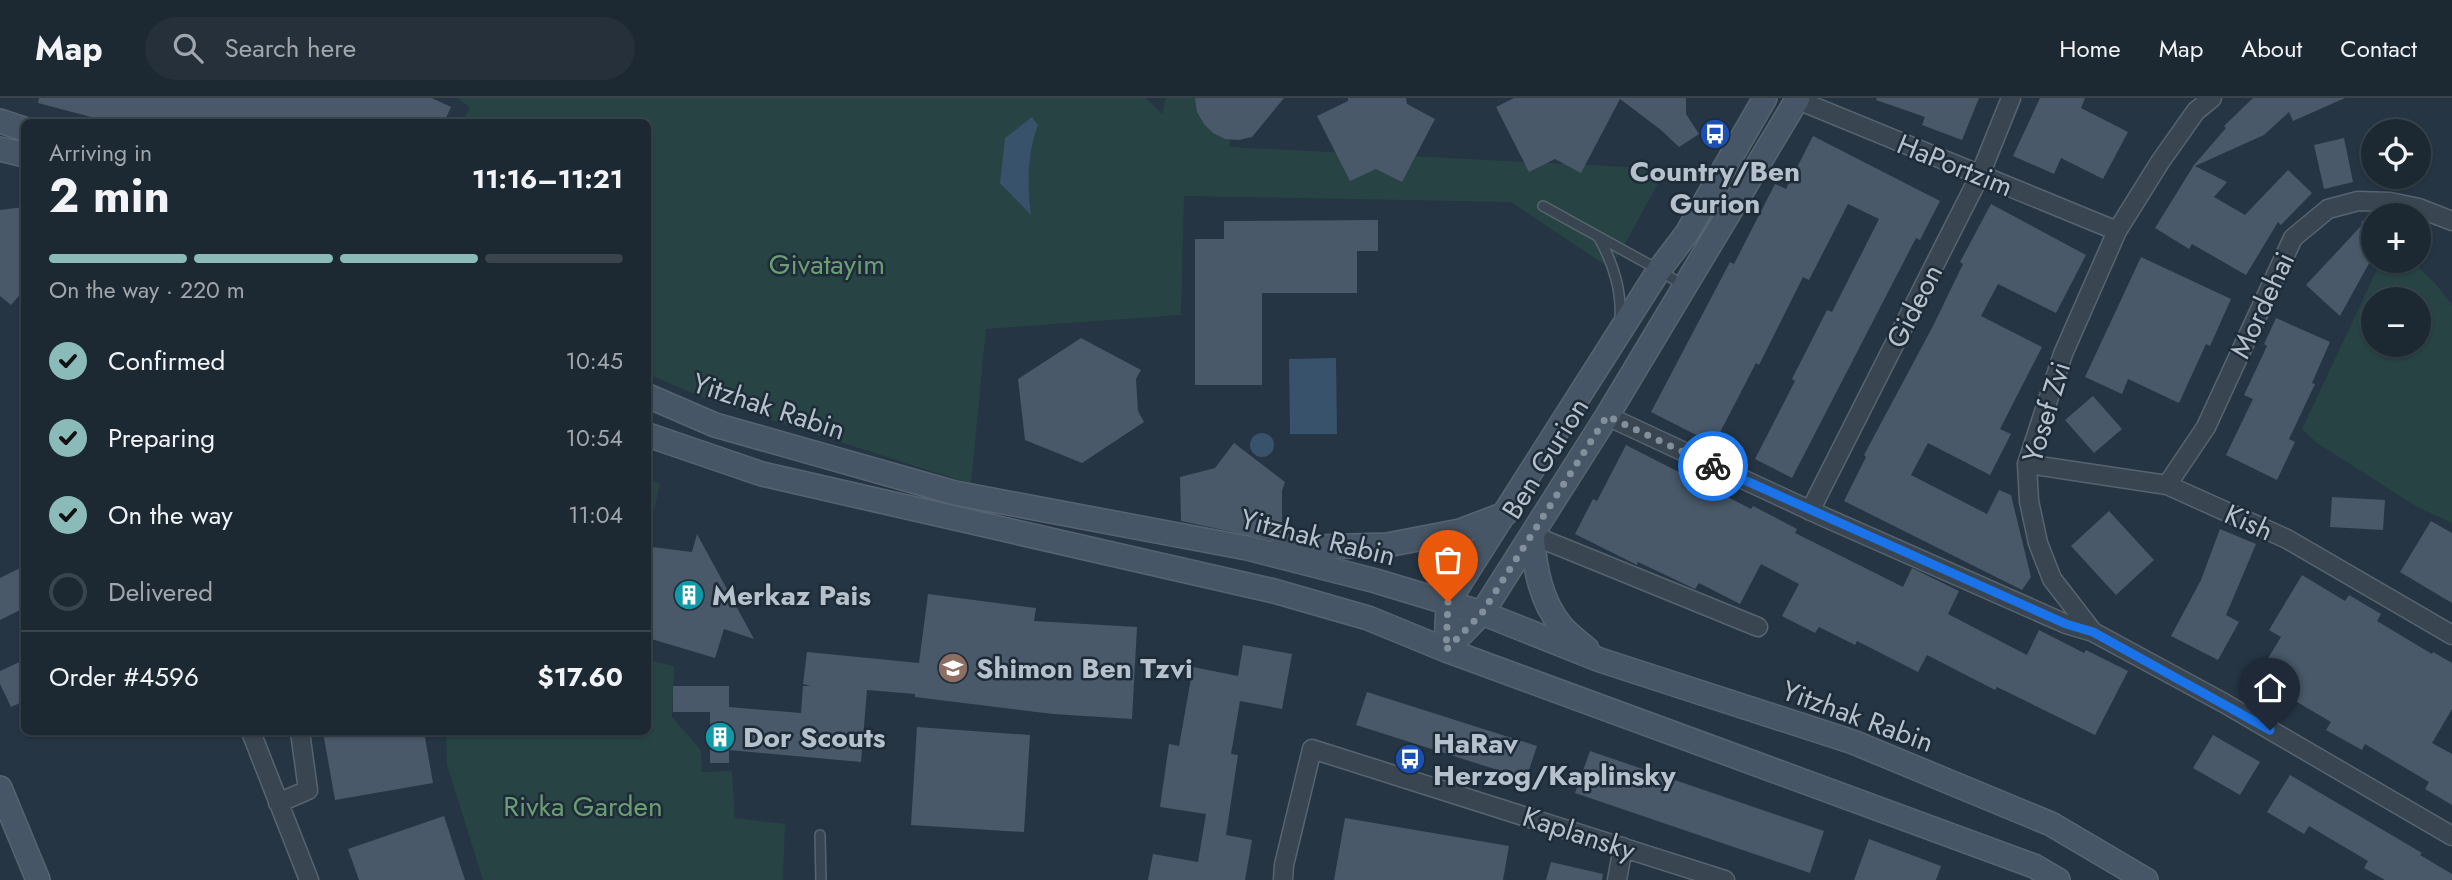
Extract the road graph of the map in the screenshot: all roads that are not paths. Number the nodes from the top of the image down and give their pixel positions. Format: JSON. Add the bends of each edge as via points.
{"nodes":[{"id":1,"x":1765,"y":98,"type":"edge"},
{"id":2,"x":2011,"y":98,"type":"edge"},
{"id":3,"x":2212,"y":98,"type":"edge"},
{"id":4,"x":1796,"y":99,"type":"edge"},
{"id":5,"x":0,"y":121,"type":"edge"},
{"id":6,"x":21,"y":128,"type":"edge"},
{"id":7,"x":0,"y":149,"type":"edge"},
{"id":8,"x":21,"y":154,"type":"edge"},
{"id":9,"x":1980,"y":175,"type":"junction"},
{"id":10,"x":1544,"y":206,"type":"dead end"},
{"id":11,"x":2452,"y":220,"type":"edge"},
{"id":12,"x":2117,"y":231,"type":"junction"},
{"id":13,"x":1599,"y":237,"type":"junction"},
{"id":14,"x":1659,"y":270,"type":"junction"},
{"id":15,"x":1684,"y":286,"type":"junction"},
{"id":16,"x":1620,"y":332,"type":"junction"},
{"id":17,"x":651,"y":397,"type":"edge"},
{"id":18,"x":1607,"y":416,"type":"junction"},
{"id":19,"x":651,"y":436,"type":"edge"},
{"id":20,"x":2027,"y":464,"type":"junction"},
{"id":21,"x":2167,"y":485,"type":"junction"},
{"id":22,"x":1810,"y":511,"type":"junction"},
{"id":23,"x":1505,"y":514,"type":"junction"},
{"id":24,"x":1532,"y":535,"type":"junction"},
{"id":25,"x":1247,"y":548,"type":"junction"},
{"id":26,"x":1448,"y":602,"type":"junction"},
{"id":27,"x":1482,"y":613,"type":"junction"},
{"id":28,"x":1758,"y":627,"type":"dead end"},
{"id":29,"x":2093,"y":632,"type":"junction"},
{"id":30,"x":2452,"y":635,"type":"edge"},
{"id":31,"x":1446,"y":650,"type":"junction"},
{"id":32,"x":1600,"y":660,"type":"junction"},
{"id":33,"x":252,"y":735,"type":"edge"},
{"id":34,"x":300,"y":735,"type":"edge"},
{"id":35,"x":0,"y":788,"type":"edge"},
{"id":36,"x":278,"y":803,"type":"junction"},
{"id":37,"x":820,"y":835,"type":"dead end"},
{"id":38,"x":2452,"y":836,"type":"edge"},
{"id":39,"x":1623,"y":847,"type":"junction"},
{"id":40,"x":38,"y":880,"type":"edge"},
{"id":41,"x":309,"y":880,"type":"edge"},
{"id":42,"x":821,"y":880,"type":"edge"},
{"id":43,"x":1283,"y":880,"type":"edge"},
{"id":44,"x":1617,"y":880,"type":"edge"},
{"id":45,"x":1725,"y":880,"type":"edge"},
{"id":46,"x":2058,"y":880,"type":"edge"},
{"id":47,"x":2146,"y":880,"type":"edge"}],
"edges":[{"from":1,"to":14,"type":"main road","name":"Ben Gurion","via":[[1687,233]]},
{"from":2,"to":9,"type":"street","name":"Gideon"},
{"from":3,"to":12,"type":"street","name":"Yosef Zvi","via":[[2196,111]]},
{"from":4,"to":9,"type":"street","name":"HaPortzim"},
{"from":4,"to":15,"type":"main road","name":"Ben Gurion"},
{"from":5,"to":6,"type":"main road"},
{"from":7,"to":8,"type":"main road"},
{"from":9,"to":12,"type":"street","name":"HaPortzim"},
{"from":9,"to":22,"type":"street","name":"Gideon"},
{"from":10,"to":13,"type":"lane"},
{"from":11,"to":21,"type":"street","name":"Mordehai","via":[[2390,202],[2358,201],[2328,209],[2293,238],[2206,427]]},
{"from":12,"to":20,"type":"street","name":"Yosef Zvi","via":[[2063,354]]},
{"from":13,"to":14,"type":"lane"},
{"from":13,"to":16,"type":"lane","via":[[1615,270]]},
{"from":14,"to":15,"type":"lane"},
{"from":14,"to":16,"type":"main road","name":"Ben Gurion"},
{"from":15,"to":18,"type":"main road","name":"Ben Gurion"},
{"from":16,"to":23,"type":"main road","name":"Ben Gurion"},
{"from":17,"to":25,"type":"main road","name":"Yitzhak Rabin","via":[[715,425],[955,493]]},
{"from":18,"to":22,"type":"street"},
{"from":18,"to":24,"type":"main road","name":"Ben Gurion"},
{"from":19,"to":31,"type":"main road","via":[[762,474],[1274,592],[1368,618]]},
{"from":20,"to":21,"type":"street","name":"Kish"},
{"from":20,"to":29,"type":"street","name":"Yosef Zvi","via":[[2033,522],[2052,579]]},
{"from":21,"to":30,"type":"street","name":"Kish","via":[[2287,539]]},
{"from":22,"to":29,"type":"street"},
{"from":23,"to":25,"type":"main road","via":[[1460,531],[1387,545]]},
{"from":23,"to":26,"type":"main road","name":"Ben Gurion"},
{"from":24,"to":27,"type":"main road","name":"Ben Gurion"},
{"from":24,"to":28,"type":"street"},
{"from":24,"to":32,"type":"main road","via":[[1536,570],[1549,607],[1562,628]]},
{"from":25,"to":26,"type":"main road","name":"Yitzhak Rabin"},
{"from":26,"to":27,"type":"main road","name":"Yitzhak Rabin"},
{"from":26,"to":31,"type":"main road"},
{"from":27,"to":31,"type":"main road","name":"Ben Gurion"},
{"from":27,"to":32,"type":"main road","name":"Yitzhak Rabin"},
{"from":29,"to":38,"type":"street","name":"Yosef Zvi"},
{"from":31,"to":46,"type":"main road","via":[[2034,866]]},
{"from":32,"to":47,"type":"main road","name":"Yitzhak Rabin","via":[[1853,742],[2051,824]]},
{"from":33,"to":36,"type":"street"},
{"from":34,"to":36,"type":"street","via":[[308,790]]},
{"from":35,"to":40,"type":"main road"},
{"from":36,"to":41,"type":"street"},
{"from":37,"to":42,"type":"lane"},
{"from":39,"to":43,"type":"street","name":"Kaplansky","via":[[1312,749]]},
{"from":39,"to":44,"type":"street"},
{"from":39,"to":45,"type":"street","name":"Kaplansky"}]}
